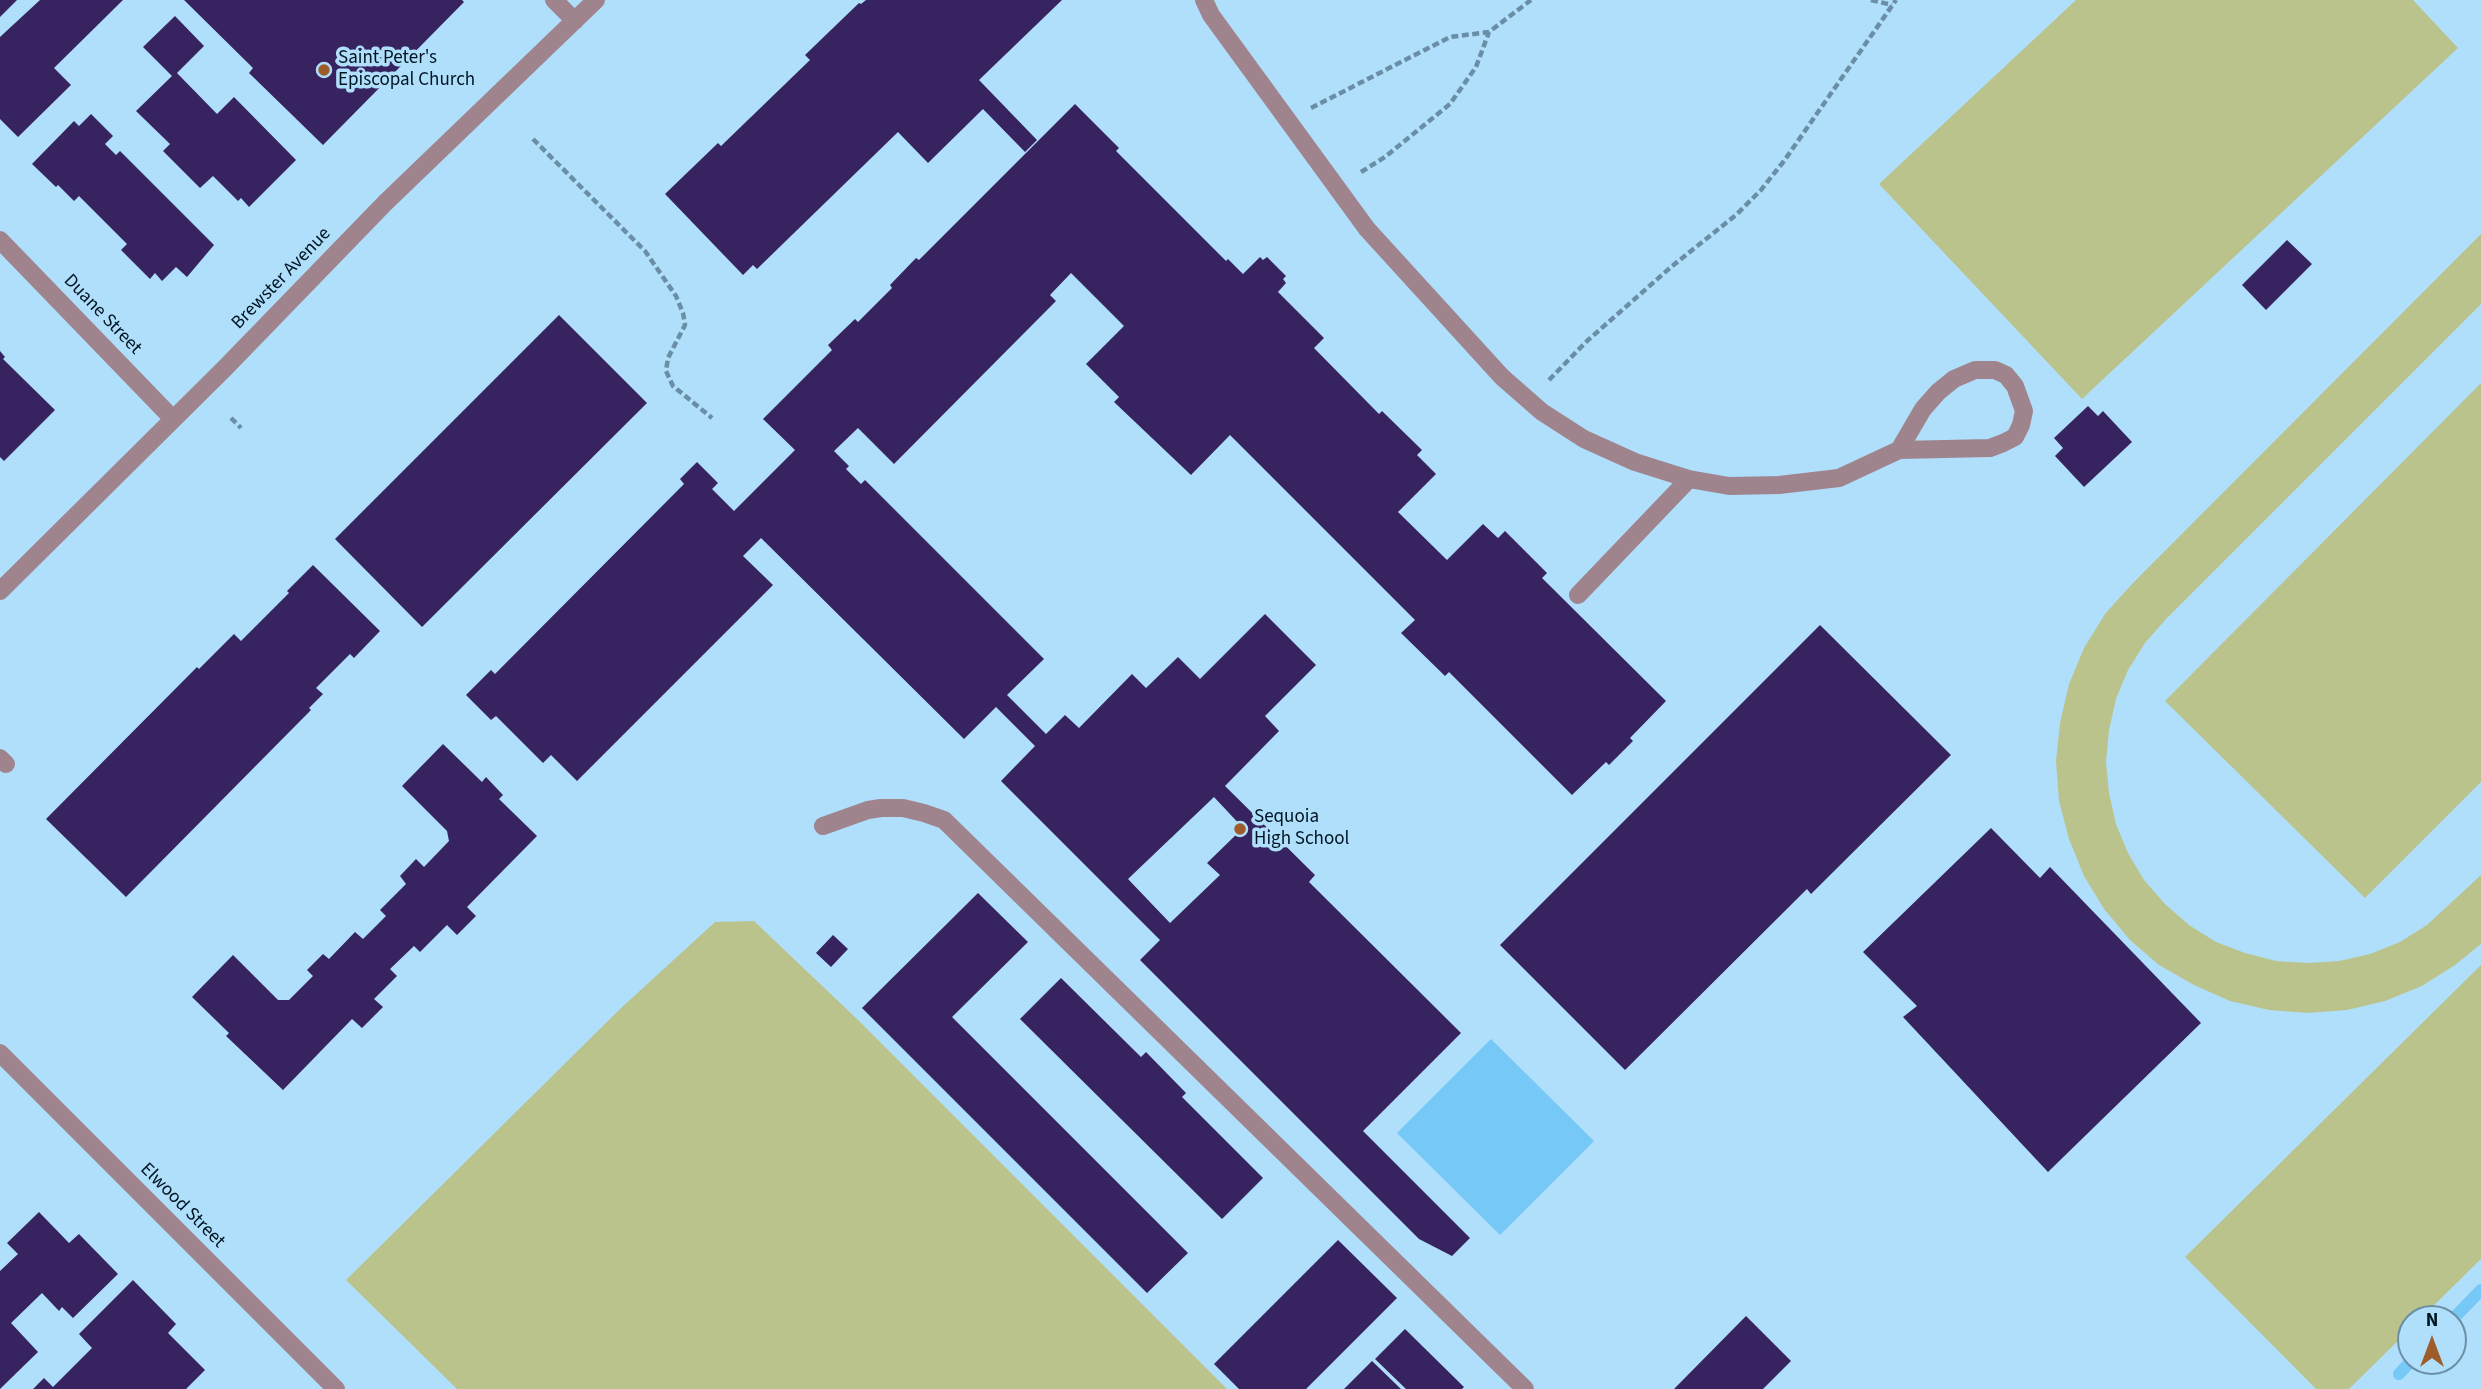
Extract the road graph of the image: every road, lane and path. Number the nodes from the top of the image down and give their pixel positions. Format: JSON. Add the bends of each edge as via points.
{"nodes":[{"id":1,"x":554,"y":0,"type":"edge"},
{"id":2,"x":596,"y":0,"type":"edge"},
{"id":3,"x":1204,"y":0,"type":"edge"},
{"id":4,"x":1531,"y":0,"type":"edge"},
{"id":5,"x":1871,"y":0,"type":"edge"},
{"id":6,"x":1894,"y":3,"type":"edge"},
{"id":7,"x":575,"y":20,"type":"junction"},
{"id":8,"x":1489,"y":32,"type":"junction"},
{"id":9,"x":1288,"y":120,"type":"junction"},
{"id":10,"x":533,"y":139,"type":"dead end"},
{"id":11,"x":1336,"y":187,"type":"junction"},
{"id":12,"x":0,"y":240,"type":"edge"},
{"id":13,"x":1529,"y":401,"type":"junction"},
{"id":14,"x":231,"y":418,"type":"dead end"},
{"id":15,"x":712,"y":418,"type":"dead end"},
{"id":16,"x":173,"y":419,"type":"junction"},
{"id":17,"x":242,"y":428,"type":"dead end"},
{"id":18,"x":1899,"y":450,"type":"junction"},
{"id":19,"x":1689,"y":479,"type":"junction"},
{"id":20,"x":0,"y":591,"type":"edge"},
{"id":21,"x":1578,"y":595,"type":"dead end"},
{"id":22,"x":823,"y":826,"type":"dead end"},
{"id":23,"x":0,"y":1052,"type":"edge"},
{"id":24,"x":335,"y":1389,"type":"edge"},
{"id":25,"x":1525,"y":1389,"type":"edge"}],
"edges":[{"from":1,"to":7,"type":"street"},
{"from":2,"to":7,"type":"street","name":"Brewster Avenue"},
{"from":3,"to":9,"type":"street"},
{"from":4,"to":8,"type":"path"},
{"from":5,"to":6,"type":"path"},
{"from":6,"to":13,"type":"path","via":[[1761,190],[1587,341]]},
{"from":7,"to":16,"type":"street","name":"Brewster Avenue"},
{"from":8,"to":9,"type":"path","via":[[1450,37]]},
{"from":8,"to":11,"type":"path","via":[[1476,67],[1450,104],[1385,157]]},
{"from":9,"to":11,"type":"street"},
{"from":10,"to":15,"type":"path","via":[[645,251],[676,296],[685,325],[666,371],[673,386]]},
{"from":11,"to":13,"type":"street","via":[[1367,229]]},
{"from":12,"to":16,"type":"street","name":"Duane Street"},
{"from":13,"to":19,"type":"street","via":[[1584,439]]},
{"from":14,"to":17,"type":"path"},
{"from":16,"to":20,"type":"street","name":"Brewster Avenue"},
{"from":18,"to":18,"type":"street","via":[[1923,409],[1954,379],[1975,370],[1995,370],[2015,386],[2024,411],[2015,437],[1990,447]]},
{"from":18,"to":19,"type":"street","via":[[1839,478],[1729,486]]},
{"from":19,"to":21,"type":"street"},
{"from":22,"to":25,"type":"street","via":[[881,808],[903,808],[944,820]]},
{"from":23,"to":24,"type":"street","name":"Elwood Street"}]}
